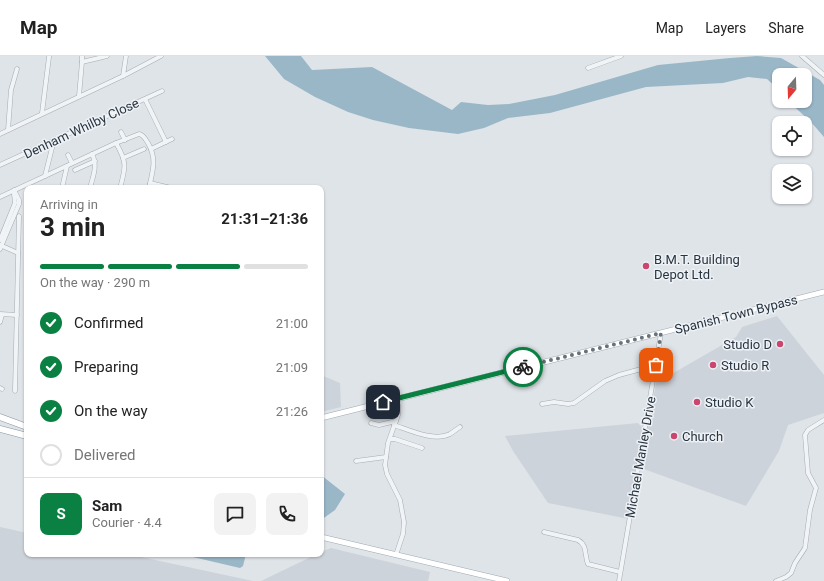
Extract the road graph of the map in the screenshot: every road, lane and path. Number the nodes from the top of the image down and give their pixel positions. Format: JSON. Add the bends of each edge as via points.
{"nodes":[{"id":1,"x":82,"y":56,"type":"edge"},
{"id":2,"x":108,"y":56,"type":"edge"},
{"id":3,"x":126,"y":56,"type":"edge"},
{"id":4,"x":161,"y":56,"type":"edge"},
{"id":5,"x":620,"y":56,"type":"edge"},
{"id":6,"x":802,"y":56,"type":"edge"},
{"id":7,"x":49,"y":57,"type":"edge"},
{"id":8,"x":82,"y":62,"type":"junction"},
{"id":9,"x":588,"y":68,"type":"dead end"},
{"id":10,"x":17,"y":69,"type":"dead end"},
{"id":11,"x":824,"y":75,"type":"edge"},
{"id":12,"x":123,"y":76,"type":"junction"},
{"id":13,"x":162,"y":91,"type":"dead end"},
{"id":14,"x":79,"y":96,"type":"junction"},
{"id":15,"x":145,"y":99,"type":"junction"},
{"id":16,"x":42,"y":113,"type":"junction"},
{"id":17,"x":8,"y":130,"type":"junction"},
{"id":18,"x":121,"y":132,"type":"dead end"},
{"id":19,"x":0,"y":134,"type":"edge"},
{"id":20,"x":172,"y":139,"type":"dead end"},
{"id":21,"x":54,"y":140,"type":"junction"},
{"id":22,"x":125,"y":140,"type":"junction"},
{"id":23,"x":166,"y":142,"type":"junction"},
{"id":24,"x":116,"y":143,"type":"junction"},
{"id":25,"x":144,"y":149,"type":"dead end"},
{"id":26,"x":151,"y":149,"type":"junction"},
{"id":27,"x":92,"y":154,"type":"junction"},
{"id":28,"x":68,"y":155,"type":"dead end"},
{"id":29,"x":123,"y":158,"type":"junction"},
{"id":30,"x":95,"y":161,"type":"junction"},
{"id":31,"x":72,"y":164,"type":"junction"},
{"id":32,"x":0,"y":165,"type":"edge"},
{"id":33,"x":67,"y":166,"type":"junction"},
{"id":34,"x":75,"y":170,"type":"dead end"},
{"id":35,"x":45,"y":176,"type":"junction"},
{"id":36,"x":150,"y":183,"type":"joint"},
{"id":37,"x":26,"y":185,"type":"edge"},
{"id":38,"x":63,"y":185,"type":"edge"},
{"id":39,"x":91,"y":185,"type":"edge"},
{"id":40,"x":121,"y":185,"type":"edge"},
{"id":41,"x":158,"y":185,"type":"edge"},
{"id":42,"x":24,"y":186,"type":"edge"},
{"id":43,"x":13,"y":191,"type":"junction"},
{"id":44,"x":0,"y":197,"type":"edge"},
{"id":45,"x":19,"y":216,"type":"dead end"},
{"id":46,"x":0,"y":240,"type":"edge"},
{"id":47,"x":0,"y":247,"type":"edge"},
{"id":48,"x":18,"y":253,"type":"junction"},
{"id":49,"x":824,"y":292,"type":"edge"},
{"id":50,"x":1,"y":315,"type":"edge"},
{"id":51,"x":17,"y":315,"type":"junction"},
{"id":52,"x":0,"y":322,"type":"edge"},
{"id":53,"x":661,"y":333,"type":"junction"},
{"id":54,"x":656,"y":365,"type":"junction"},
{"id":55,"x":15,"y":391,"type":"dead end"},
{"id":56,"x":542,"y":404,"type":"dead end"},
{"id":57,"x":398,"y":405,"type":"dead end"},
{"id":58,"x":0,"y":417,"type":"edge"},
{"id":59,"x":324,"y":417,"type":"edge"},
{"id":60,"x":824,"y":420,"type":"edge"},
{"id":61,"x":396,"y":421,"type":"junction"},
{"id":62,"x":371,"y":423,"type":"dead end"},
{"id":63,"x":24,"y":426,"type":"edge"},
{"id":64,"x":394,"y":426,"type":"junction"},
{"id":65,"x":460,"y":427,"type":"dead end"},
{"id":66,"x":0,"y":429,"type":"edge"},
{"id":67,"x":24,"y":435,"type":"edge"},
{"id":68,"x":391,"y":439,"type":"junction"},
{"id":69,"x":422,"y":448,"type":"dead end"},
{"id":70,"x":386,"y":457,"type":"junction"},
{"id":71,"x":356,"y":460,"type":"dead end"},
{"id":72,"x":544,"y":532,"type":"dead end"},
{"id":73,"x":324,"y":538,"type":"edge"},
{"id":74,"x":396,"y":555,"type":"junction"},
{"id":75,"x":620,"y":572,"type":"junction"},
{"id":76,"x":507,"y":581,"type":"edge"},
{"id":77,"x":618,"y":581,"type":"edge"},
{"id":78,"x":776,"y":581,"type":"edge"}],
"edges":[{"from":1,"to":8,"type":"street"},
{"from":2,"to":8,"type":"street"},
{"from":3,"to":12,"type":"street"},
{"from":4,"to":12,"type":"street"},
{"from":5,"to":9,"type":"street"},
{"from":6,"to":11,"type":"street"},
{"from":7,"to":16,"type":"street"},
{"from":8,"to":14,"type":"street"},
{"from":10,"to":17,"type":"street","via":[[11,90]]},
{"from":12,"to":14,"type":"street"},
{"from":13,"to":15,"type":"street","name":"Denham Whilby Close"},
{"from":14,"to":16,"type":"street"},
{"from":15,"to":21,"type":"street","name":"Denham Whilby Close"},
{"from":15,"to":23,"type":"street"},
{"from":16,"to":17,"type":"street"},
{"from":17,"to":19,"type":"street"},
{"from":18,"to":22,"type":"street"},
{"from":20,"to":23,"type":"street"},
{"from":21,"to":32,"type":"street","name":"Denham Whilby Close"},
{"from":21,"to":35,"type":"street"},
{"from":22,"to":24,"type":"street"},
{"from":22,"to":26,"type":"street","via":[[141,134]]},
{"from":23,"to":26,"type":"street"},
{"from":24,"to":27,"type":"street"},
{"from":24,"to":29,"type":"street"},
{"from":25,"to":29,"type":"street"},
{"from":26,"to":36,"type":"street","via":[[154,164]]},
{"from":27,"to":30,"type":"street"},
{"from":27,"to":31,"type":"street"},
{"from":28,"to":31,"type":"street"},
{"from":29,"to":40,"type":"street","via":[[125,169]]},
{"from":30,"to":34,"type":"street"},
{"from":30,"to":39,"type":"street","via":[[96,168]]},
{"from":31,"to":33,"type":"street"},
{"from":33,"to":35,"type":"street"},
{"from":33,"to":38,"type":"street"},
{"from":35,"to":37,"type":"street"},
{"from":36,"to":41,"type":"street"},
{"from":42,"to":43,"type":"street"},
{"from":43,"to":44,"type":"street"},
{"from":43,"to":46,"type":"street","via":[[15,203]]},
{"from":43,"to":47,"type":"street","via":[[19,204]]},
{"from":45,"to":48,"type":"street"},
{"from":47,"to":48,"type":"street"},
{"from":48,"to":51,"type":"street"},
{"from":49,"to":53,"type":"main road","name":"Spanish Town Bypass"},
{"from":50,"to":51,"type":"street"},
{"from":50,"to":52,"type":"street"},
{"from":51,"to":55,"type":"street"},
{"from":53,"to":54,"type":"street","name":"Michael Manley Drive"},
{"from":53,"to":59,"type":"main road","name":"Spanish Town Bypass"},
{"from":54,"to":56,"type":"street","via":[[605,381],[574,403]]},
{"from":54,"to":75,"type":"street","name":"Michael Manley Drive"},
{"from":57,"to":61,"type":"street"},
{"from":58,"to":63,"type":"highway"},
{"from":60,"to":78,"type":"street","via":[[808,430],[805,435],[808,473],[816,488],[805,548],[791,573]]},
{"from":61,"to":62,"type":"street","via":[[379,426]]},
{"from":61,"to":64,"type":"street"},
{"from":64,"to":65,"type":"street","via":[[422,435],[441,436]]},
{"from":64,"to":68,"type":"street"},
{"from":66,"to":67,"type":"highway"},
{"from":68,"to":69,"type":"street"},
{"from":68,"to":70,"type":"street"},
{"from":70,"to":71,"type":"street"},
{"from":70,"to":74,"type":"street","via":[[387,474],[400,500],[404,522],[404,534]]},
{"from":72,"to":75,"type":"street","via":[[578,540],[585,548],[588,564]]},
{"from":73,"to":74,"type":"main road"},
{"from":74,"to":76,"type":"main road"},
{"from":75,"to":77,"type":"street","name":"Michael Manley Drive"}]}
